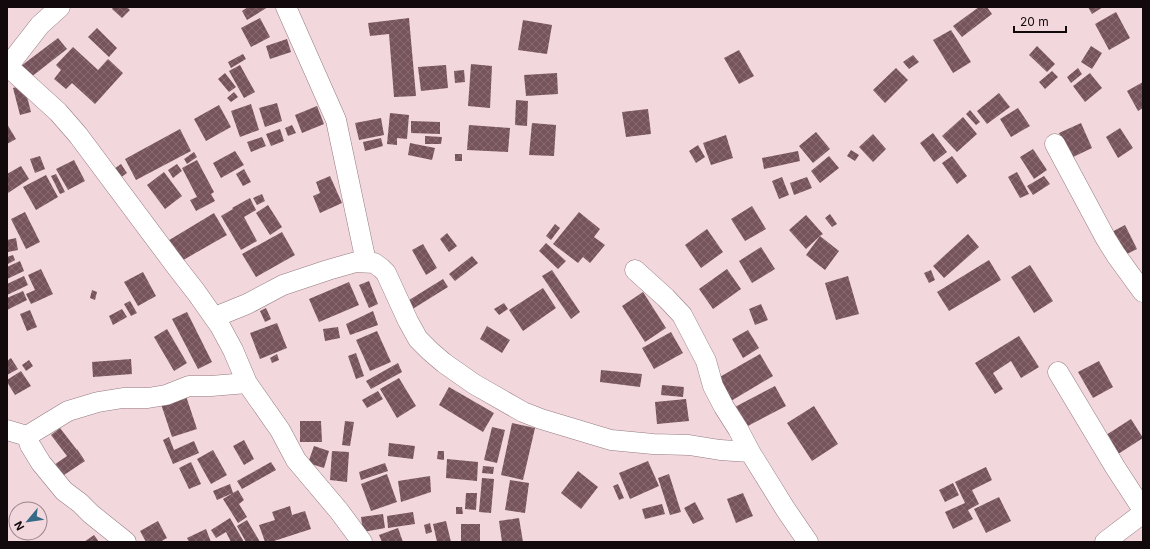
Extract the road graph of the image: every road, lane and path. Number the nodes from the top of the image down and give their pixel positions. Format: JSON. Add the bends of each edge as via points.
{"nodes":[{"id":1,"x":60,"y":7,"type":"edge"},
{"id":2,"x":286,"y":7,"type":"edge"},
{"id":3,"x":9,"y":69,"type":"edge"},
{"id":4,"x":1055,"y":144,"type":"dead end"},
{"id":5,"x":366,"y":262,"type":"junction"},
{"id":6,"x":635,"y":270,"type":"dead end"},
{"id":7,"x":1143,"y":292,"type":"edge"},
{"id":8,"x":214,"y":317,"type":"junction"},
{"id":9,"x":1058,"y":372,"type":"dead end"},
{"id":10,"x":247,"y":383,"type":"junction"},
{"id":11,"x":7,"y":430,"type":"edge"},
{"id":12,"x":26,"y":436,"type":"junction"},
{"id":13,"x":750,"y":452,"type":"junction"},
{"id":14,"x":1143,"y":512,"type":"edge"},
{"id":15,"x":126,"y":542,"type":"edge"},
{"id":16,"x":362,"y":542,"type":"edge"},
{"id":17,"x":808,"y":542,"type":"edge"},
{"id":18,"x":1105,"y":542,"type":"edge"}],
"edges":[{"from":1,"to":3,"type":"street","via":[[30,37]]},
{"from":2,"to":5,"type":"street","via":[[336,120]]},
{"from":3,"to":8,"type":"street","via":[[58,112],[78,135]]},
{"from":4,"to":7,"type":"street","via":[[1106,240]]},
{"from":5,"to":8,"type":"street","via":[[356,262],[283,285],[247,304]]},
{"from":5,"to":13,"type":"street","via":[[374,263],[386,273],[408,322],[418,339],[430,351],[474,384],[523,412],[611,440]]},
{"from":6,"to":13,"type":"street","via":[[682,315],[706,361],[713,386]]},
{"from":8,"to":10,"type":"street","via":[[233,350]]},
{"from":9,"to":14,"type":"street"},
{"from":10,"to":12,"type":"street","via":[[189,386],[148,398],[122,398],[98,402],[68,411]]},
{"from":10,"to":16,"type":"street","via":[[280,430],[296,460]]},
{"from":11,"to":12,"type":"street"},
{"from":12,"to":15,"type":"street","via":[[41,463],[64,491]]},
{"from":13,"to":17,"type":"street"},
{"from":14,"to":18,"type":"street"}]}
